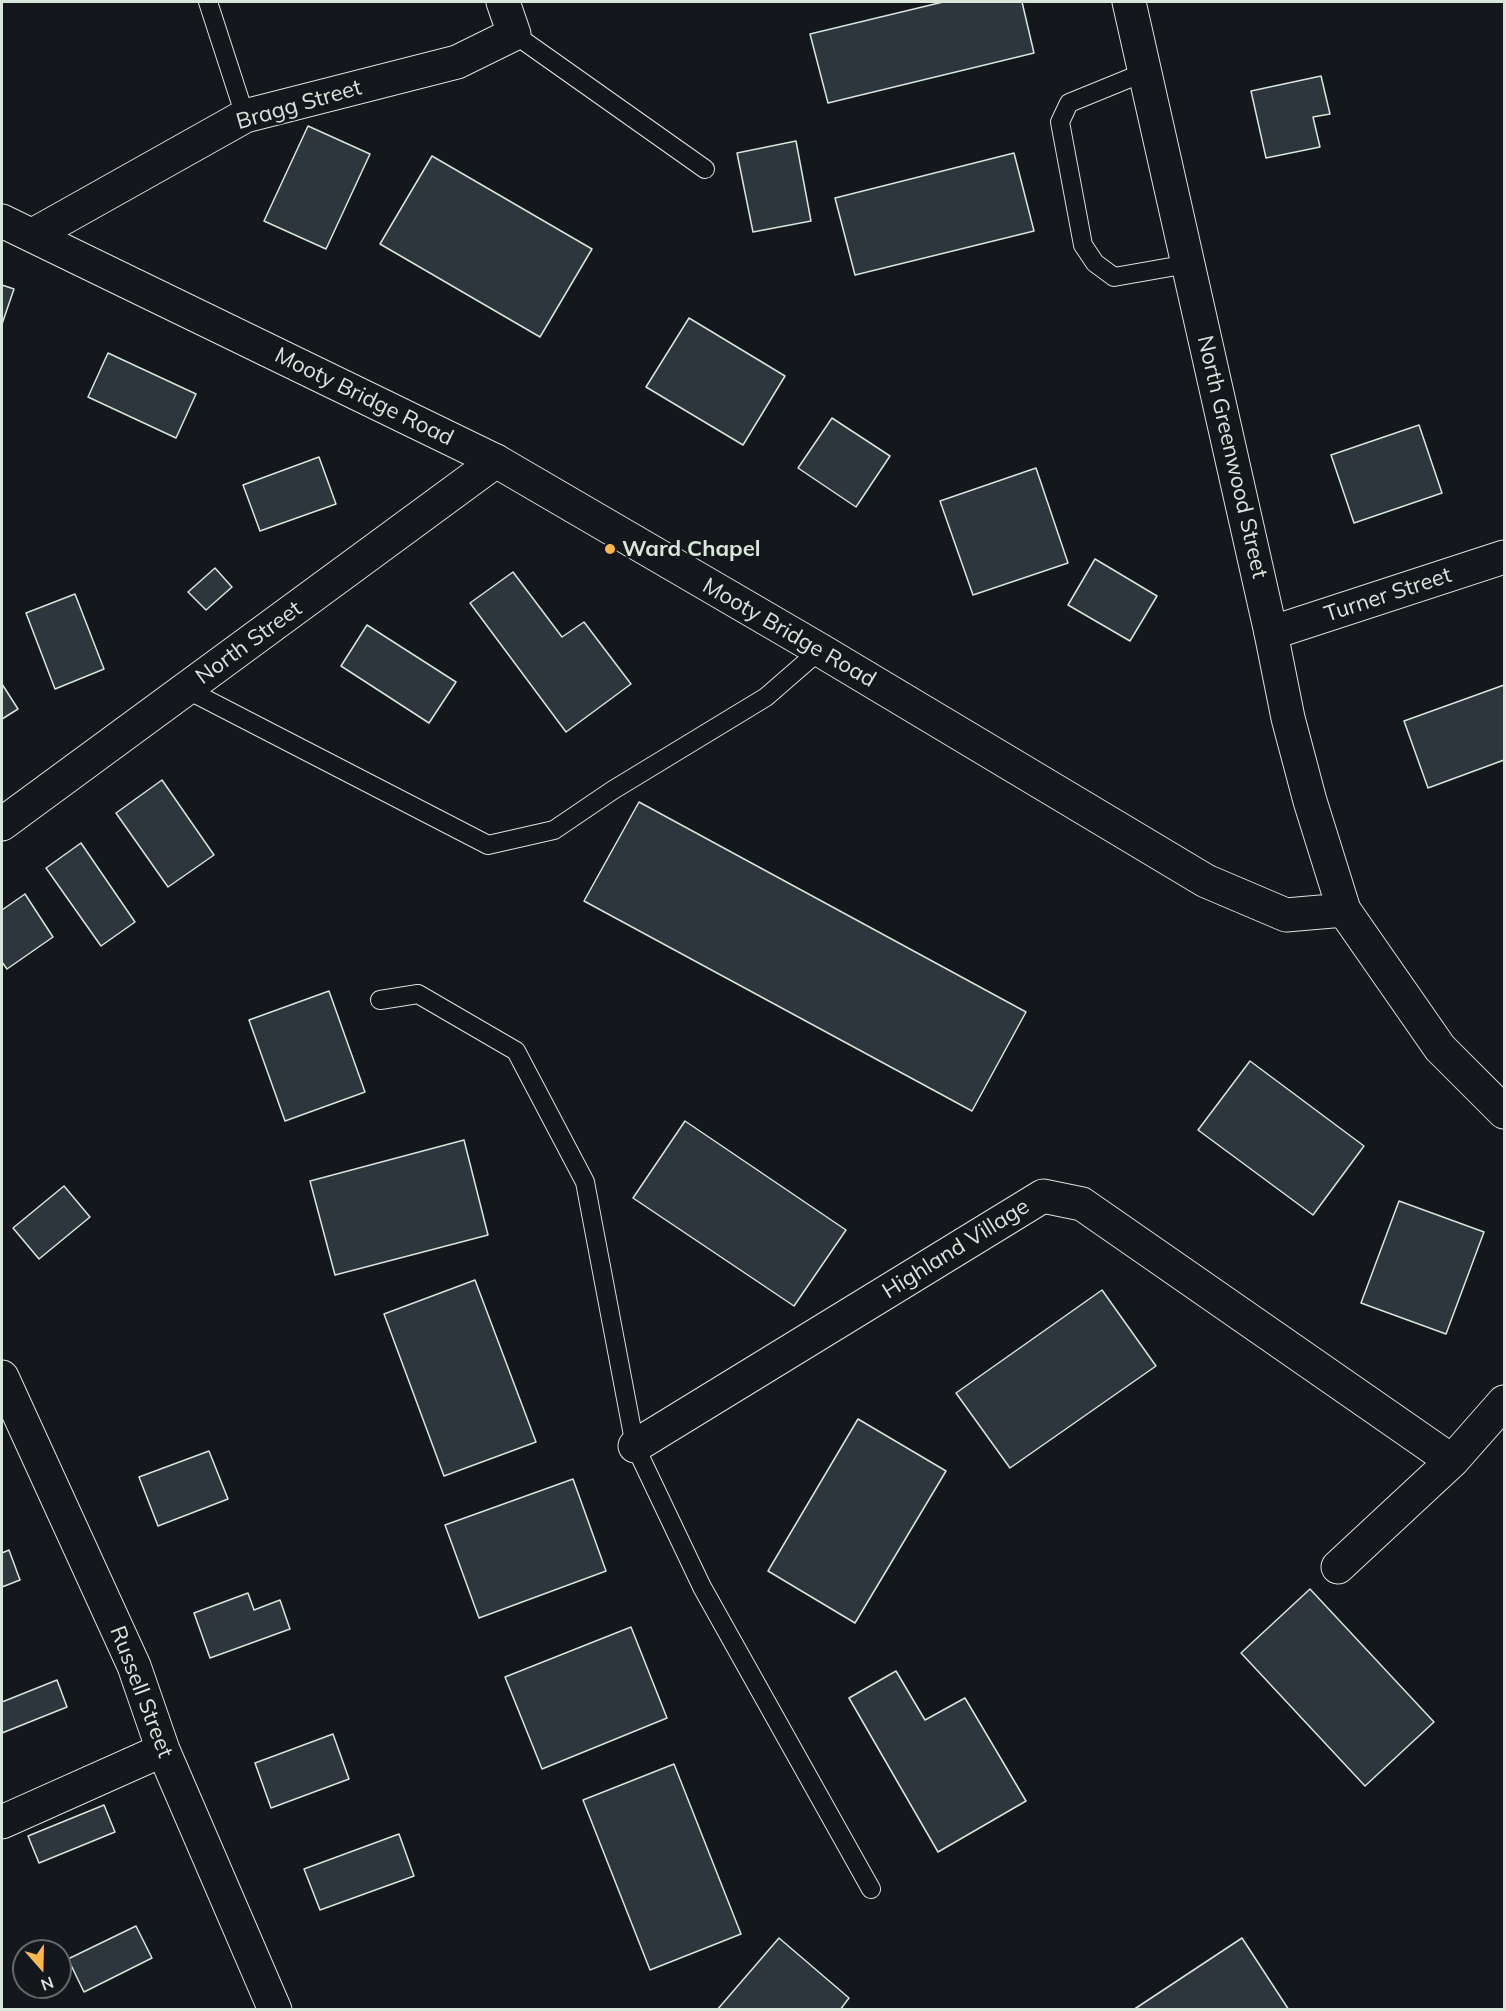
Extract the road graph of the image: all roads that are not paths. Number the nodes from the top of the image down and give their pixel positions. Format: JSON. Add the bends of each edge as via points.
{"nodes":[{"id":1,"x":208,"y":2,"type":"edge"},
{"id":2,"x":502,"y":2,"type":"edge"},
{"id":3,"x":1129,"y":2,"type":"edge"},
{"id":4,"x":514,"y":34,"type":"junction"},
{"id":5,"x":1145,"y":72,"type":"junction"},
{"id":6,"x":245,"y":116,"type":"junction"},
{"id":7,"x":705,"y":169,"type":"dead end"},
{"id":8,"x":2,"y":221,"type":"edge"},
{"id":9,"x":33,"y":235,"type":"junction"},
{"id":10,"x":1188,"y":264,"type":"junction"},
{"id":11,"x":496,"y":461,"type":"junction"},
{"id":12,"x":1504,"y":557,"type":"edge"},
{"id":13,"x":1271,"y":633,"type":"junction"},
{"id":14,"x":820,"y":650,"type":"junction"},
{"id":15,"x":186,"y":689,"type":"junction"},
{"id":16,"x":2,"y":824,"type":"edge"},
{"id":17,"x":1344,"y":910,"type":"junction"},
{"id":18,"x":380,"y":1000,"type":"dead end"},
{"id":19,"x":1504,"y":1113,"type":"edge"},
{"id":20,"x":2,"y":1377,"type":"edge"},
{"id":21,"x":1504,"y":1402,"type":"edge"},
{"id":22,"x":635,"y":1446,"type":"junction"},
{"id":23,"x":1452,"y":1461,"type":"junction"},
{"id":24,"x":1338,"y":1567,"type":"dead end"},
{"id":25,"x":163,"y":1750,"type":"junction"},
{"id":26,"x":2,"y":1822,"type":"edge"},
{"id":27,"x":871,"y":1889,"type":"dead end"},
{"id":28,"x":275,"y":2010,"type":"edge"}],
"edges":[{"from":1,"to":6,"type":"lane"},
{"from":2,"to":4,"type":"street"},
{"from":3,"to":5,"type":"street","name":"North Greenwood Street"},
{"from":4,"to":6,"type":"street","name":"Bragg Street","via":[[457,62]]},
{"from":4,"to":7,"type":"lane"},
{"from":5,"to":10,"type":"street","name":"North Greenwood Street"},
{"from":5,"to":10,"type":"lane","via":[[1069,103],[1060,122],[1083,245],[1095,263],[1114,277]]},
{"from":6,"to":9,"type":"street","name":"Bragg Street"},
{"from":8,"to":9,"type":"street","name":"Mooty Bridge Road"},
{"from":9,"to":11,"type":"street","name":"Mooty Bridge Road"},
{"from":10,"to":13,"type":"street","name":"North Greenwood Street"},
{"from":11,"to":14,"type":"street","name":"Mooty Bridge Road"},
{"from":11,"to":15,"type":"street","name":"North Street"},
{"from":12,"to":13,"type":"street","name":"Turner Street"},
{"from":13,"to":17,"type":"street","name":"North Greenwood Street","via":[[1288,718]]},
{"from":14,"to":15,"type":"lane","via":[[765,697],[554,830],[488,845]]},
{"from":14,"to":17,"type":"street","name":"Mooty Bridge Road","via":[[1206,880],[1286,915]]},
{"from":15,"to":16,"type":"street","name":"North Street"},
{"from":17,"to":19,"type":"street","via":[[1440,1048]]},
{"from":18,"to":22,"type":"lane","via":[[418,994],[516,1051],[585,1182]]},
{"from":20,"to":25,"type":"street","name":"Russell Street","via":[[134,1666]]},
{"from":21,"to":23,"type":"street"},
{"from":22,"to":23,"type":"street","name":"Highland Village","via":[[1043,1196],[1082,1204]]},
{"from":22,"to":27,"type":"lane","via":[[702,1587]]},
{"from":23,"to":24,"type":"street"},
{"from":25,"to":26,"type":"street"},
{"from":25,"to":28,"type":"street","name":"Russell Street"}]}
